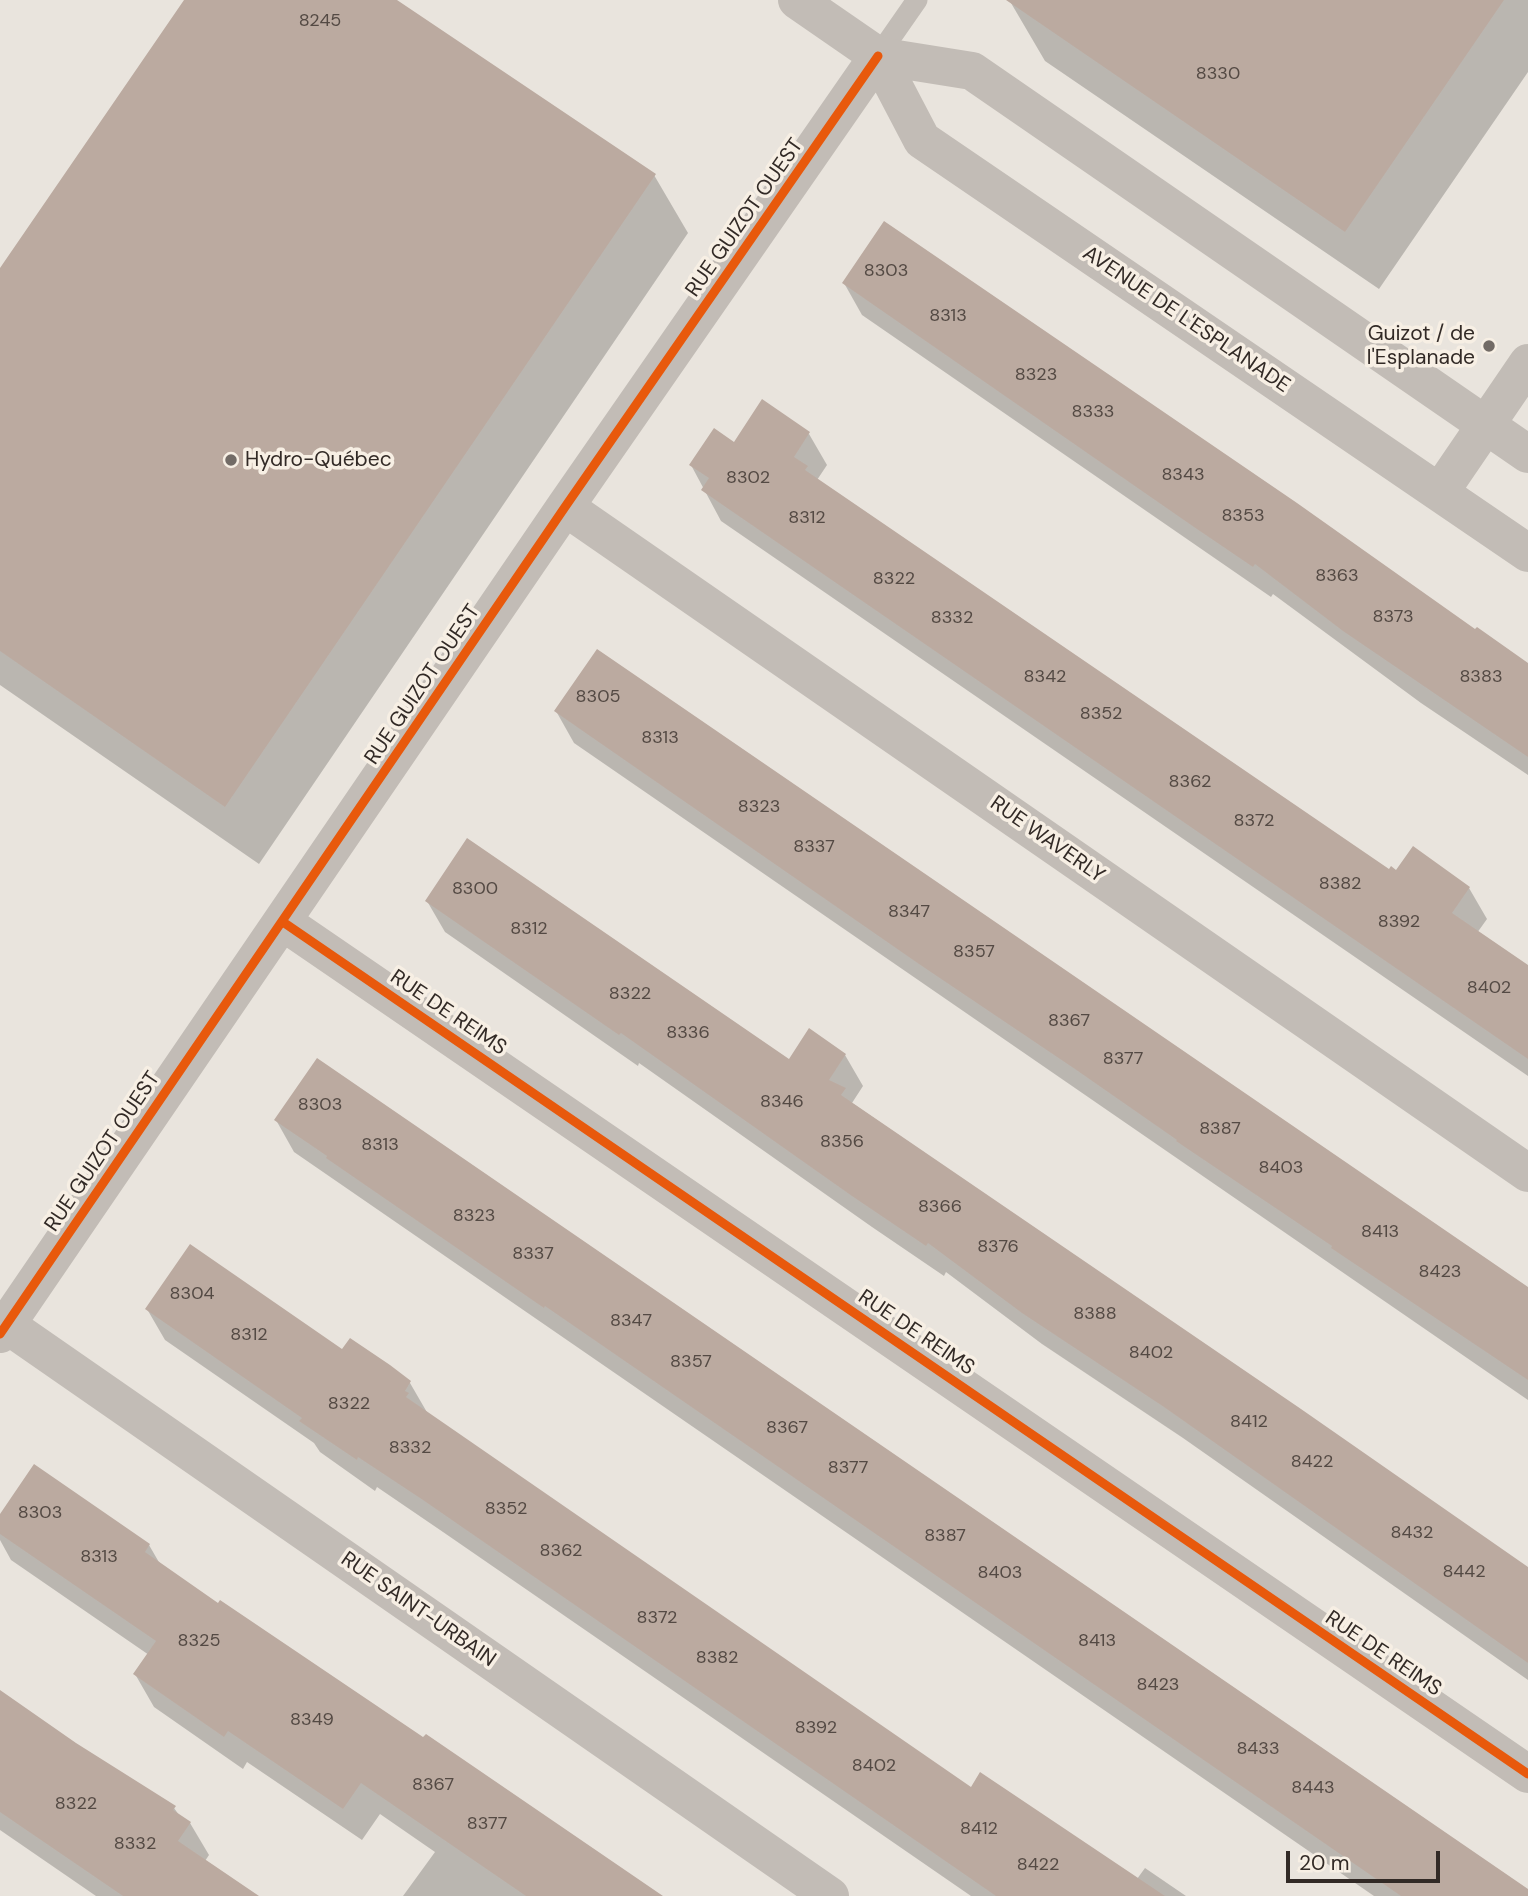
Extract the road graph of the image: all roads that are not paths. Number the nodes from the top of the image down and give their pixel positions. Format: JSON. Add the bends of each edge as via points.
{"nodes":[{"id":1,"x":797,"y":0,"type":"edge"},
{"id":2,"x":917,"y":0,"type":"edge"},
{"id":3,"x":878,"y":56,"type":"junction"},
{"id":4,"x":1528,"y":363,"type":"edge"},
{"id":5,"x":1486,"y":425,"type":"junction"},
{"id":6,"x":1528,"y":454,"type":"edge"},
{"id":7,"x":1440,"y":492,"type":"junction"},
{"id":8,"x":565,"y":507,"type":"junction"},
{"id":9,"x":1528,"y":553,"type":"edge"},
{"id":10,"x":283,"y":922,"type":"junction"},
{"id":11,"x":1528,"y":1172,"type":"edge"},
{"id":12,"x":3,"y":1329,"type":"edge"},
{"id":13,"x":1528,"y":1774,"type":"edge"},
{"id":14,"x":830,"y":1896,"type":"edge"}],
"edges":[{"from":1,"to":3,"type":"street","name":"AVENUE DE L'ESPLANADE"},
{"from":2,"to":3,"type":"lane"},
{"from":3,"to":5,"type":"street","name":"AVENUE DE L'ESPLANADE","via":[[972,71]]},
{"from":3,"to":7,"type":"street","name":"AVENUE DE L'ESPLANADE","via":[[922,140]]},
{"from":3,"to":8,"type":"street","name":"RUE GUIZOT OUEST"},
{"from":4,"to":5,"type":"street"},
{"from":5,"to":6,"type":"street","name":"AVENUE DE L'ESPLANADE"},
{"from":5,"to":7,"type":"street"},
{"from":7,"to":9,"type":"street","name":"AVENUE DE L'ESPLANADE"},
{"from":8,"to":10,"type":"street","name":"RUE GUIZOT OUEST"},
{"from":8,"to":11,"type":"street","name":"RUE WAVERLY"},
{"from":10,"to":12,"type":"street","name":"RUE GUIZOT OUEST"},
{"from":10,"to":13,"type":"street","name":"RUE DE REIMS"},
{"from":12,"to":14,"type":"street","name":"RUE SAINT-URBAIN"}]}
